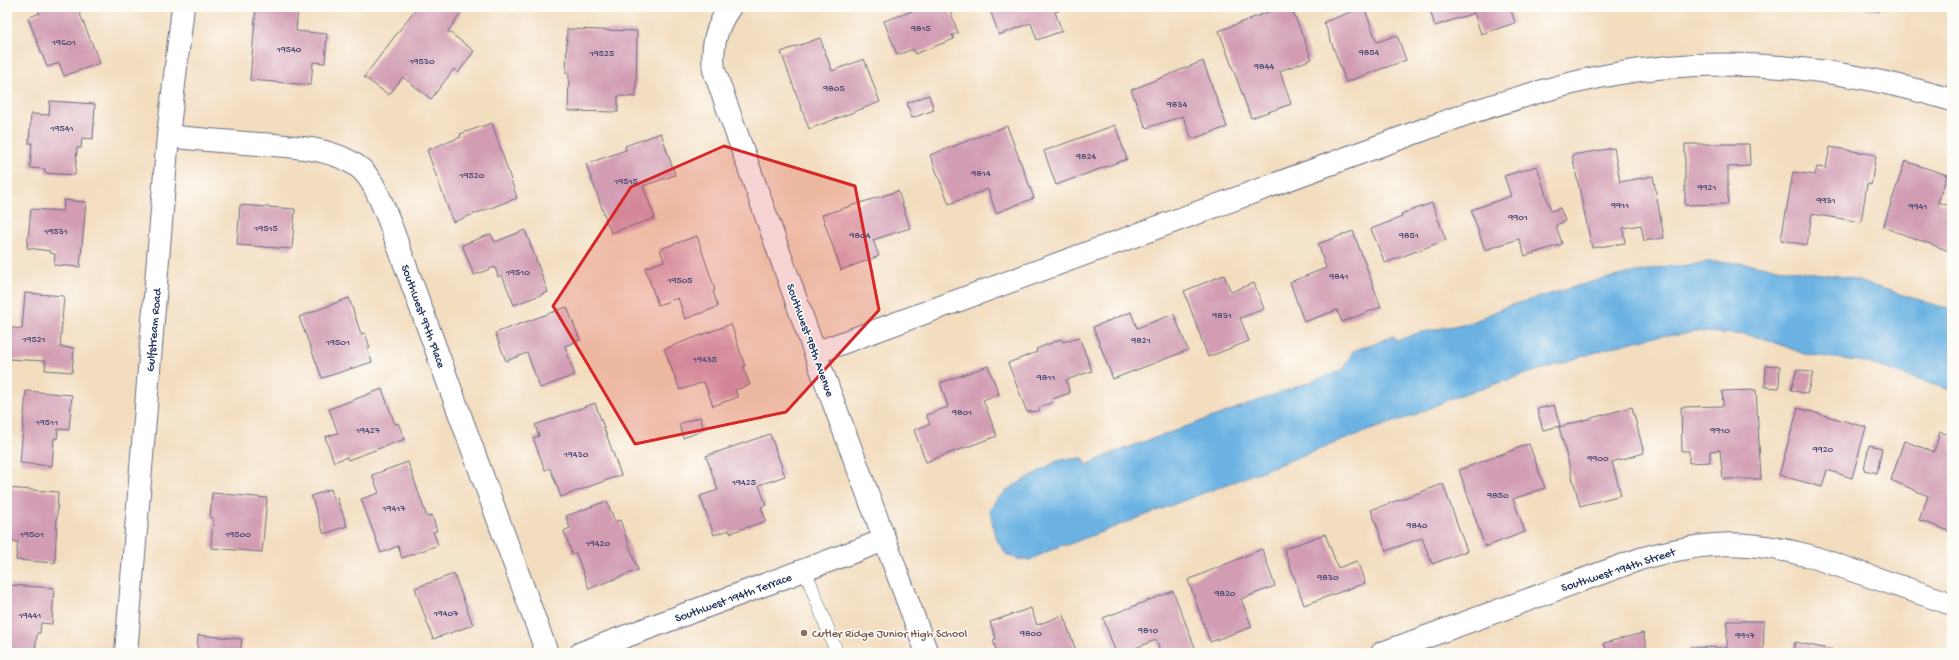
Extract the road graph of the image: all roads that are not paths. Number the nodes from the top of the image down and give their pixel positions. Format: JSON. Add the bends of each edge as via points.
{"nodes":[{"id":1,"x":183,"y":7,"type":"edge"},
{"id":2,"x":725,"y":15,"type":"edge"},
{"id":3,"x":1952,"y":100,"type":"edge"},
{"id":4,"x":168,"y":136,"type":"junction"},
{"id":5,"x":815,"y":353,"type":"junction"},
{"id":6,"x":885,"y":540,"type":"junction"},
{"id":7,"x":805,"y":570,"type":"junction"},
{"id":8,"x":1952,"y":604,"type":"edge"},
{"id":9,"x":126,"y":653,"type":"edge"},
{"id":10,"x":547,"y":653,"type":"edge"},
{"id":11,"x":581,"y":653,"type":"edge"},
{"id":12,"x":837,"y":653,"type":"edge"},
{"id":13,"x":927,"y":653,"type":"edge"},
{"id":14,"x":1382,"y":653,"type":"edge"}],
"edges":[{"from":1,"to":4,"type":"street","name":"Gulfstream Road"},
{"from":2,"to":5,"type":"street","name":"Southwest 98th Avenue","via":[[713,46],[714,70]]},
{"from":3,"to":5,"type":"street","via":[[1880,81],[1790,68],[1755,66],[1677,67],[1616,74],[1573,83],[1469,113]]},
{"from":4,"to":9,"type":"street","name":"Gulfstream Road"},
{"from":4,"to":10,"type":"street","name":"Southwest 97th Place","via":[[291,147],[326,153],[350,161],[372,182],[388,218]]},
{"from":5,"to":6,"type":"street","name":"Southwest 98th Avenue"},
{"from":6,"to":7,"type":"street","name":"Southwest 194th Terrace"},
{"from":6,"to":13,"type":"street","name":"Southwest 98th Avenue"},
{"from":7,"to":11,"type":"street","name":"Southwest 194th Terrace"},
{"from":7,"to":12,"type":"lane"},
{"from":8,"to":14,"type":"street","name":"Southwest 194th Street","via":[[1788,550],[1758,545],[1708,544],[1640,559]]}]}
